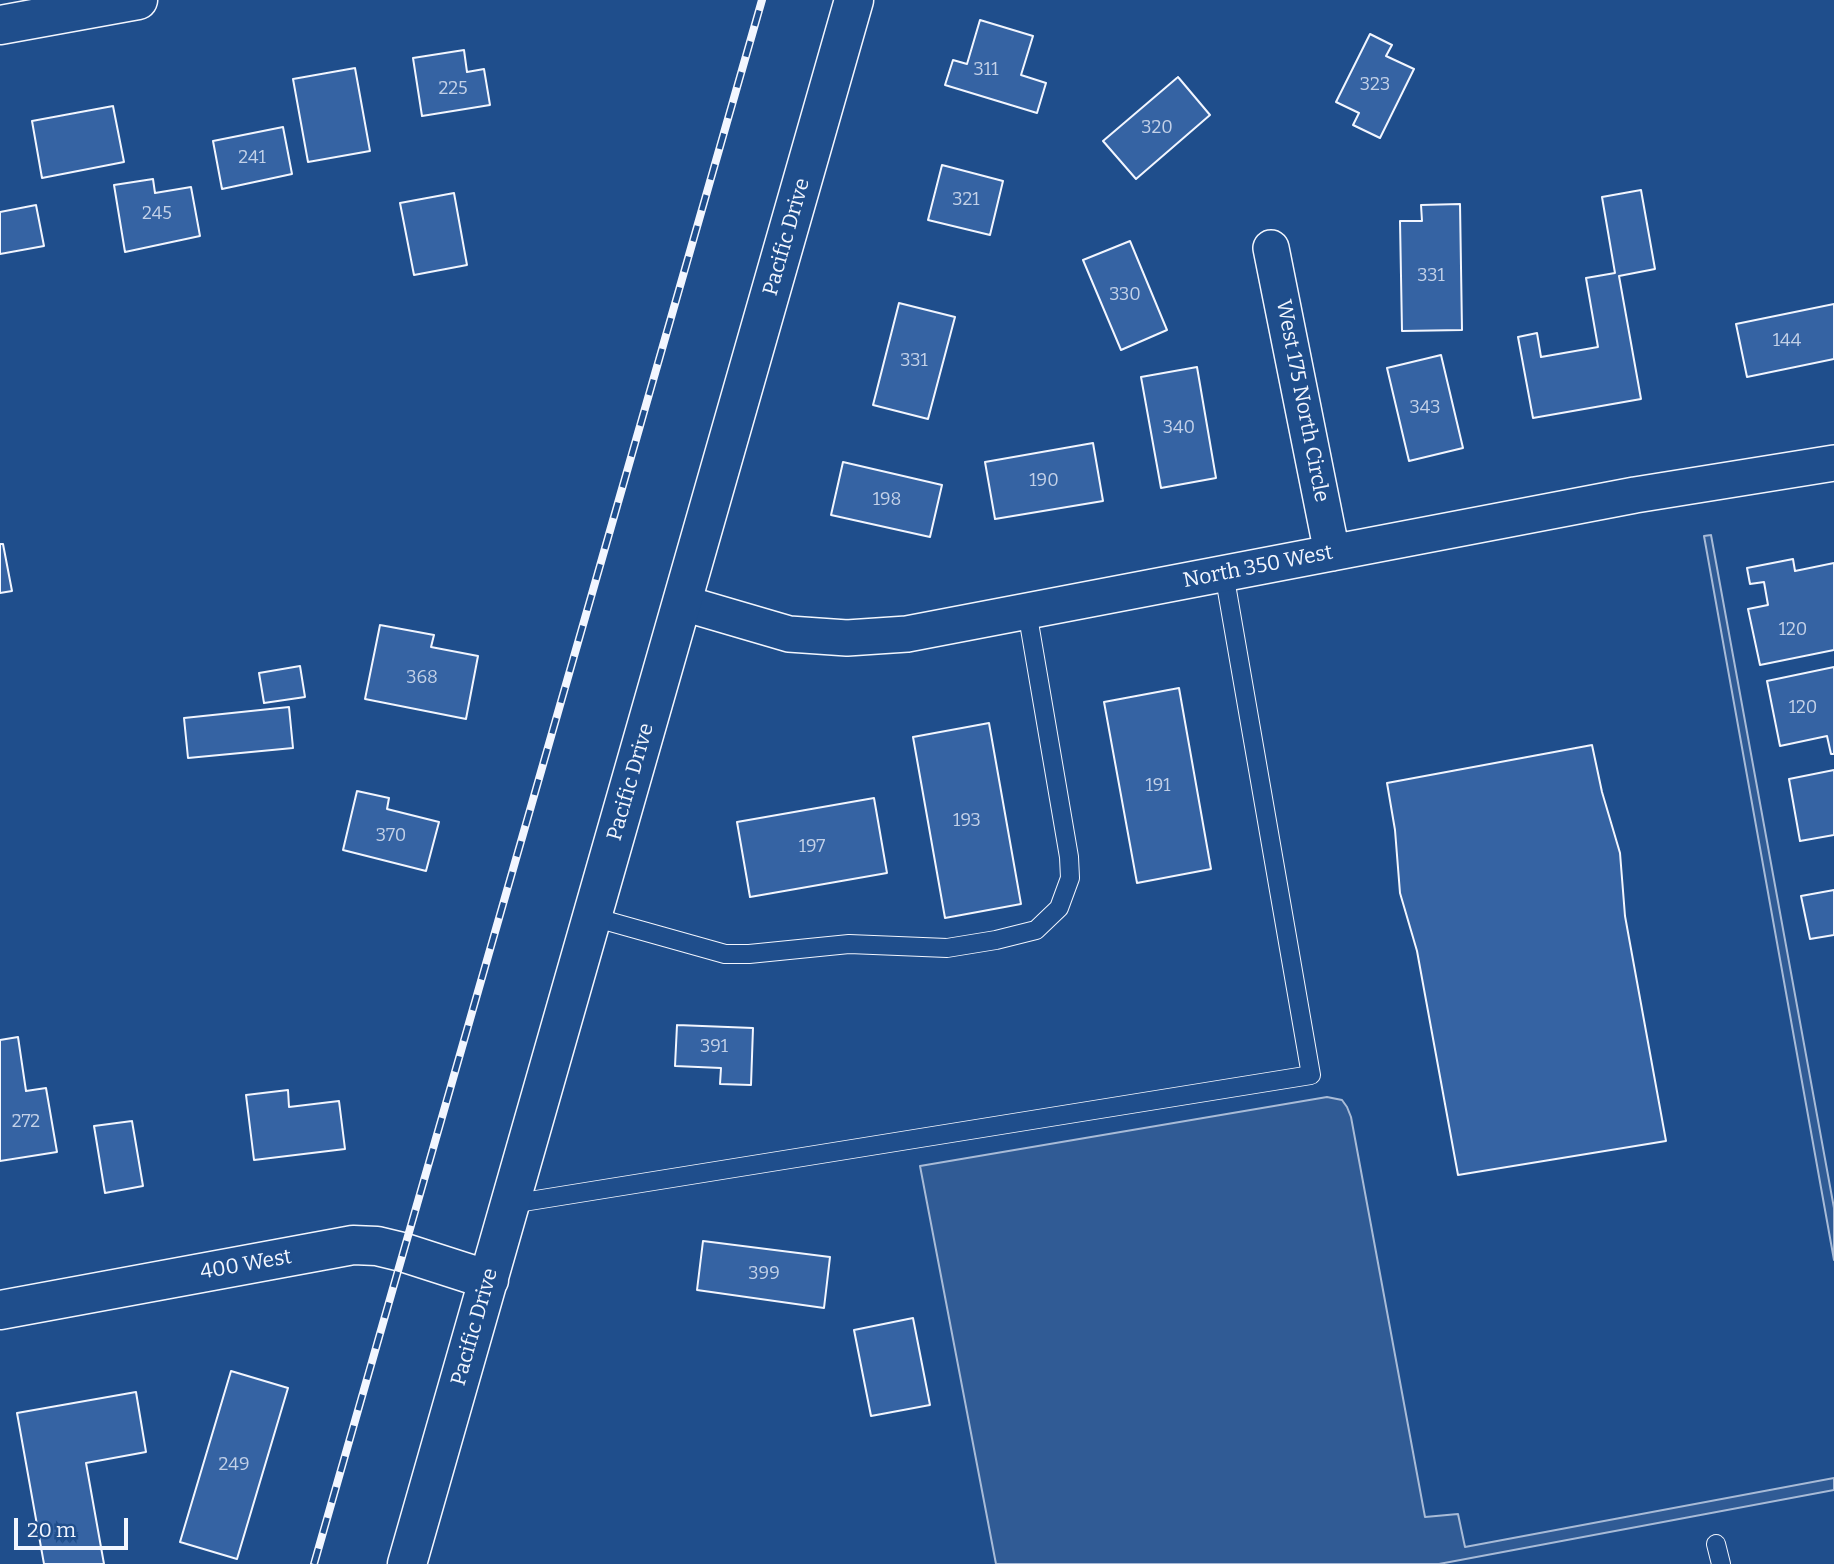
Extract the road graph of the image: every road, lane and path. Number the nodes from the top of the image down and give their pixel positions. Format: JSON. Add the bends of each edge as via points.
{"nodes":[{"id":1,"x":138,"y":0,"type":"edge"},
{"id":2,"x":854,"y":0,"type":"edge"},
{"id":3,"x":0,"y":25,"type":"edge"},
{"id":4,"x":1271,"y":248,"type":"dead end"},
{"id":5,"x":1834,"y":463,"type":"edge"},
{"id":6,"x":1332,"y":553,"type":"junction"},
{"id":7,"x":1224,"y":573,"type":"junction"},
{"id":8,"x":683,"y":603,"type":"junction"},
{"id":9,"x":1027,"y":611,"type":"junction"},
{"id":10,"x":593,"y":917,"type":"junction"},
{"id":11,"x":511,"y":1204,"type":"junction"},
{"id":12,"x":489,"y":1280,"type":"junction"},
{"id":13,"x":0,"y":1310,"type":"edge"},
{"id":14,"x":1716,"y":1544,"type":"dead end"},
{"id":15,"x":407,"y":1564,"type":"edge"},
{"id":16,"x":1721,"y":1564,"type":"edge"}],
"edges":[{"from":1,"to":3,"type":"street"},
{"from":2,"to":8,"type":"street","name":"Pacific Drive"},
{"from":4,"to":6,"type":"street","name":"West 175 North Circle"},
{"from":5,"to":6,"type":"street","name":"North 350 West","via":[[1635,495]]},
{"from":6,"to":7,"type":"street","name":"North 350 West"},
{"from":7,"to":9,"type":"street","name":"North 350 West"},
{"from":7,"to":11,"type":"lane","via":[[1311,1074]]},
{"from":8,"to":9,"type":"street","name":"North 350 West","via":[[789,634],[847,638],[907,634]]},
{"from":8,"to":10,"type":"street","name":"Pacific Drive"},
{"from":9,"to":10,"type":"lane","via":[[1070,878],[1059,908],[1036,930],[947,948],[849,944],[725,954]]},
{"from":10,"to":11,"type":"street","name":"Pacific Drive"},
{"from":11,"to":12,"type":"street","name":"Pacific Drive"},
{"from":12,"to":13,"type":"street","name":"400 West","via":[[402,1252],[353,1245]]},
{"from":12,"to":15,"type":"street","name":"Pacific Drive"},
{"from":14,"to":16,"type":"lane"}]}
